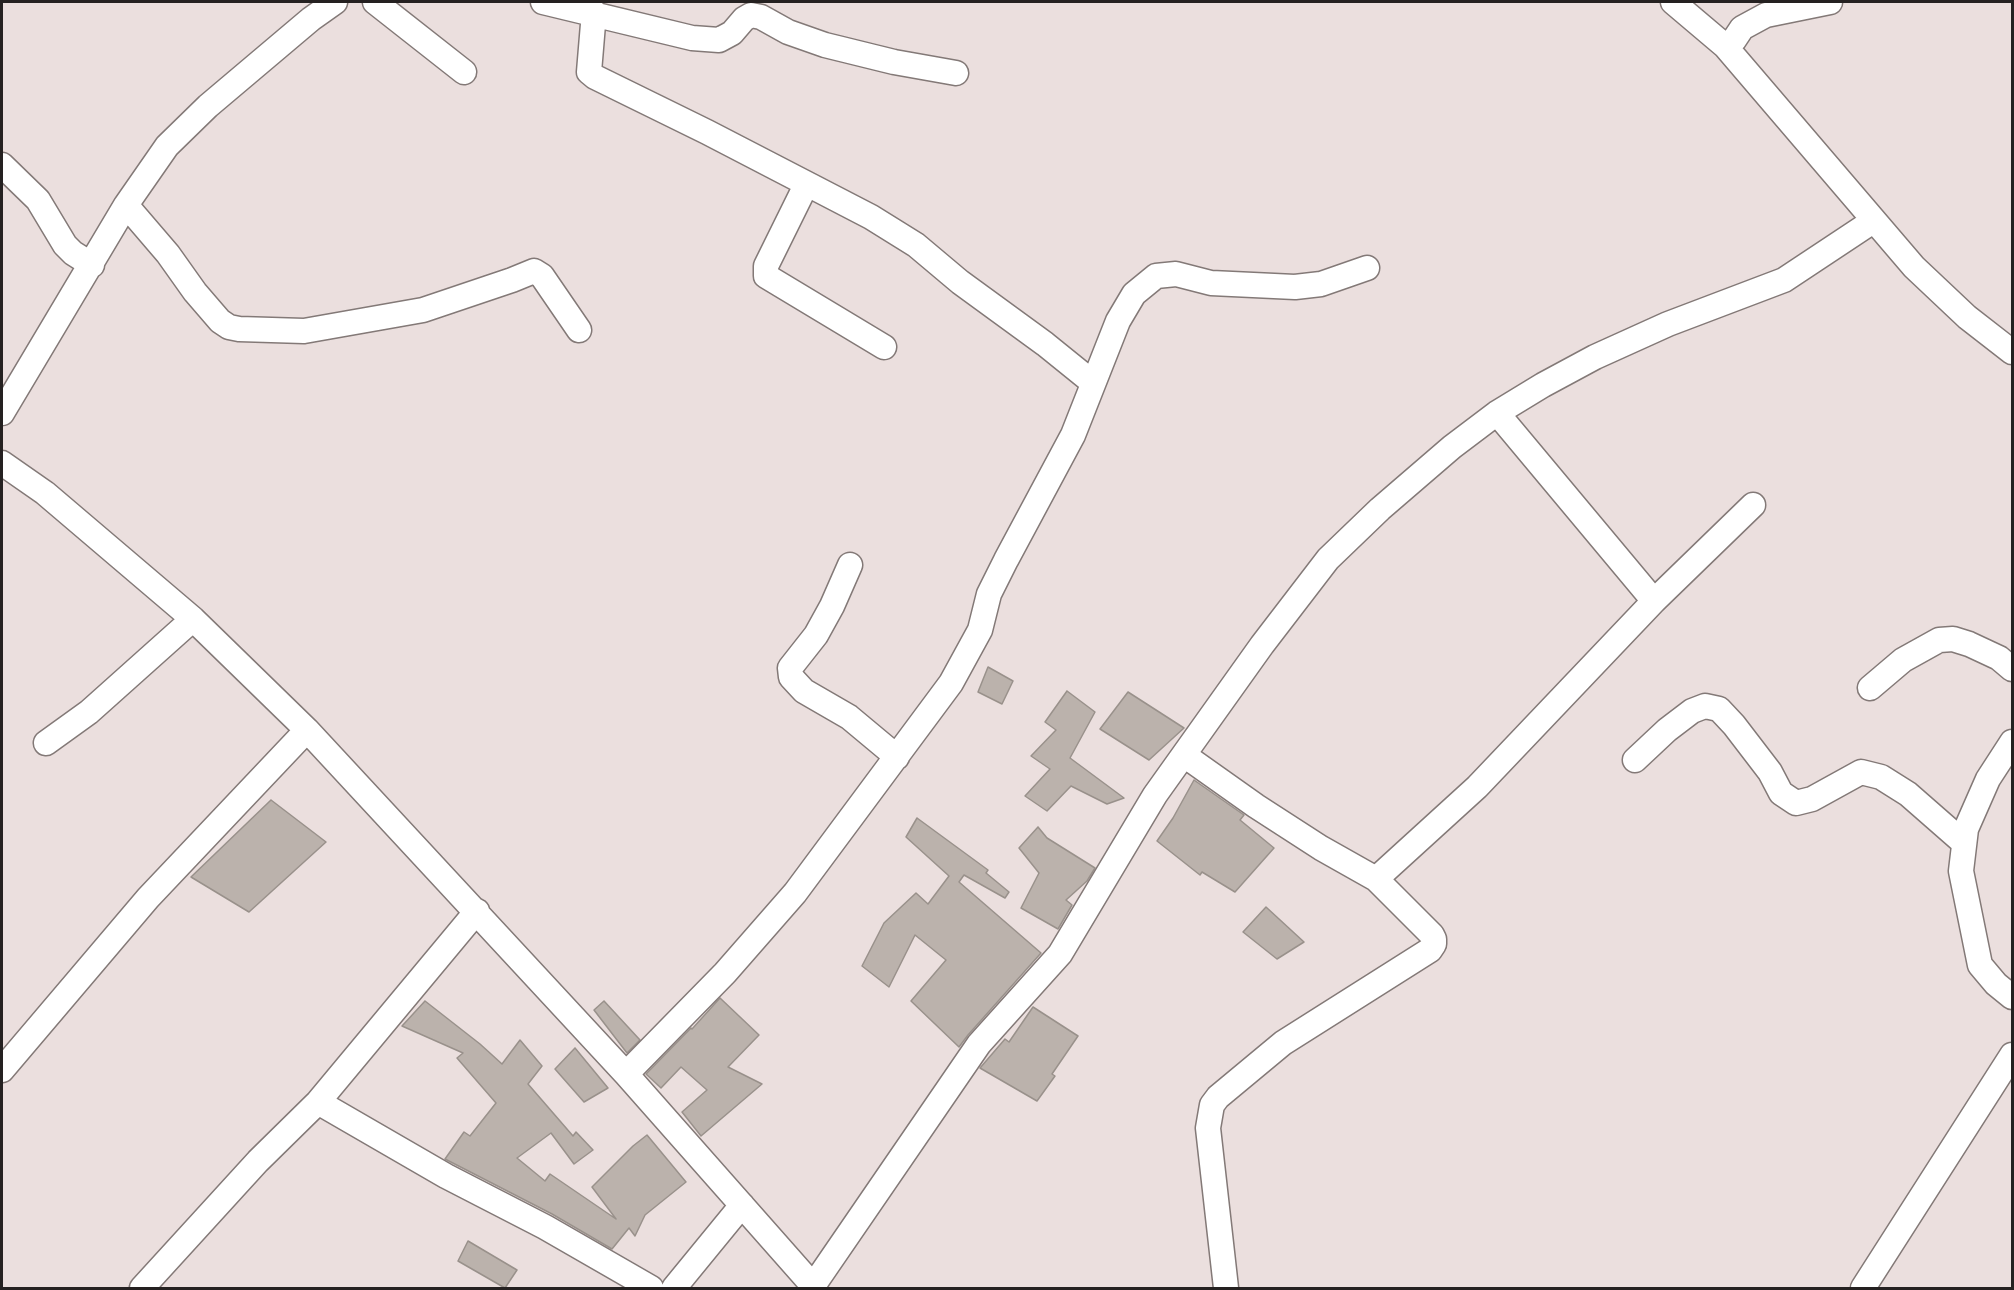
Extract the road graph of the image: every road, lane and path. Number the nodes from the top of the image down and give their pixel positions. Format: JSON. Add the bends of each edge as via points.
{"nodes":[{"id":1,"x":335,"y":2,"type":"edge"},
{"id":2,"x":375,"y":2,"type":"edge"},
{"id":3,"x":543,"y":2,"type":"edge"},
{"id":4,"x":1673,"y":2,"type":"edge"},
{"id":5,"x":1830,"y":2,"type":"edge"},
{"id":6,"x":594,"y":12,"type":"junction"},
{"id":7,"x":1725,"y":46,"type":"junction"},
{"id":8,"x":464,"y":72,"type":"dead end"},
{"id":9,"x":956,"y":73,"type":"dead end"},
{"id":10,"x":2,"y":165,"type":"edge"},
{"id":11,"x":806,"y":185,"type":"junction"},
{"id":12,"x":126,"y":205,"type":"junction"},
{"id":13,"x":1873,"y":221,"type":"junction"},
{"id":14,"x":92,"y":264,"type":"junction"},
{"id":15,"x":1367,"y":268,"type":"dead end"},
{"id":16,"x":579,"y":330,"type":"dead end"},
{"id":17,"x":884,"y":347,"type":"dead end"},
{"id":18,"x":2013,"y":352,"type":"edge"},
{"id":19,"x":1092,"y":382,"type":"junction"},
{"id":20,"x":2,"y":413,"type":"edge"},
{"id":21,"x":1497,"y":413,"type":"junction"},
{"id":22,"x":2,"y":463,"type":"edge"},
{"id":23,"x":1753,"y":505,"type":"dead end"},
{"id":24,"x":850,"y":565,"type":"dead end"},
{"id":25,"x":1654,"y":601,"type":"junction"},
{"id":26,"x":193,"y":619,"type":"junction"},
{"id":27,"x":2013,"y":669,"type":"edge"},
{"id":28,"x":1870,"y":688,"type":"dead end"},
{"id":29,"x":308,"y":730,"type":"junction"},
{"id":30,"x":2013,"y":742,"type":"edge"},
{"id":31,"x":46,"y":743,"type":"dead end"},
{"id":32,"x":1184,"y":754,"type":"junction"},
{"id":33,"x":897,"y":758,"type":"junction"},
{"id":34,"x":1635,"y":760,"type":"dead end"},
{"id":35,"x":1964,"y":843,"type":"junction"},
{"id":36,"x":1376,"y":879,"type":"junction"},
{"id":37,"x":477,"y":911,"type":"junction"},
{"id":38,"x":2013,"y":997,"type":"edge"},
{"id":39,"x":2013,"y":1055,"type":"edge"},
{"id":40,"x":2,"y":1070,"type":"edge"},
{"id":41,"x":626,"y":1074,"type":"junction"},
{"id":42,"x":318,"y":1102,"type":"junction"},
{"id":43,"x":742,"y":1205,"type":"junction"},
{"id":44,"x":814,"y":1287,"type":"edge"},
{"id":45,"x":142,"y":1288,"type":"edge"},
{"id":46,"x":651,"y":1288,"type":"edge"},
{"id":47,"x":674,"y":1288,"type":"edge"},
{"id":48,"x":1226,"y":1288,"type":"edge"},
{"id":49,"x":1863,"y":1288,"type":"edge"}],
"edges":[{"from":1,"to":12,"type":"street","via":[[207,106],[167,146]]},
{"from":2,"to":8,"type":"street"},
{"from":3,"to":6,"type":"street"},
{"from":4,"to":7,"type":"street"},
{"from":5,"to":7,"type":"street","via":[[1766,15],[1743,28]]},
{"from":6,"to":9,"type":"street","via":[[692,38],[719,40],[751,15],[825,45],[894,63]]},
{"from":6,"to":11,"type":"street","via":[[589,72],[595,77]]},
{"from":7,"to":13,"type":"street"},
{"from":10,"to":14,"type":"street","via":[[38,200],[73,253]]},
{"from":11,"to":17,"type":"street","via":[[766,266],[766,276]]},
{"from":11,"to":19,"type":"street","via":[[871,217],[916,245]]},
{"from":12,"to":14,"type":"street"},
{"from":12,"to":16,"type":"street","via":[[219,321],[229,327],[304,331],[423,310],[534,271],[542,276]]},
{"from":13,"to":18,"type":"street","via":[[1967,318]]},
{"from":13,"to":21,"type":"street","via":[[1784,280],[1668,324],[1595,357]]},
{"from":14,"to":20,"type":"street"},
{"from":15,"to":19,"type":"street","via":[[1321,284],[1295,287],[1211,283],[1176,274],[1156,276],[1134,294],[1123,312]]},
{"from":19,"to":33,"type":"street","via":[[1073,435],[989,594],[980,630],[951,683]]},
{"from":21,"to":25,"type":"street"},
{"from":21,"to":32,"type":"street","via":[[1452,447],[1328,559]]},
{"from":22,"to":26,"type":"street","via":[[53,500]]},
{"from":23,"to":25,"type":"street"},
{"from":24,"to":33,"type":"street","via":[[816,635],[794,660],[791,677],[804,691],[849,717]]},
{"from":25,"to":36,"type":"street","via":[[1477,788]]},
{"from":26,"to":29,"type":"street"},
{"from":26,"to":31,"type":"street","via":[[89,712]]},
{"from":27,"to":28,"type":"street","via":[[1970,644],[1940,640],[1903,660]]},
{"from":29,"to":37,"type":"street"},
{"from":29,"to":40,"type":"street","via":[[148,898]]},
{"from":30,"to":35,"type":"street","via":[[1988,779],[1966,829]]},
{"from":32,"to":36,"type":"street","via":[[1265,812]]},
{"from":32,"to":44,"type":"street","via":[[1136,824],[1060,954],[972,1053]]},
{"from":33,"to":41,"type":"street","via":[[795,893]]},
{"from":34,"to":35,"type":"street","via":[[1692,711],[1705,706],[1719,709],[1770,772],[1781,792],[1796,803],[1812,799],[1861,772],[1881,777],[1908,794]]},
{"from":35,"to":38,"type":"street","via":[[1961,871],[1980,965]]},
{"from":36,"to":48,"type":"street","via":[[1432,935],[1434,944],[1283,1043],[1212,1105],[1208,1128]]},
{"from":37,"to":41,"type":"street"},
{"from":37,"to":42,"type":"street"},
{"from":39,"to":49,"type":"street"},
{"from":41,"to":43,"type":"street"},
{"from":42,"to":45,"type":"street"},
{"from":42,"to":46,"type":"street"},
{"from":43,"to":44,"type":"street"},
{"from":43,"to":47,"type":"street"}]}
